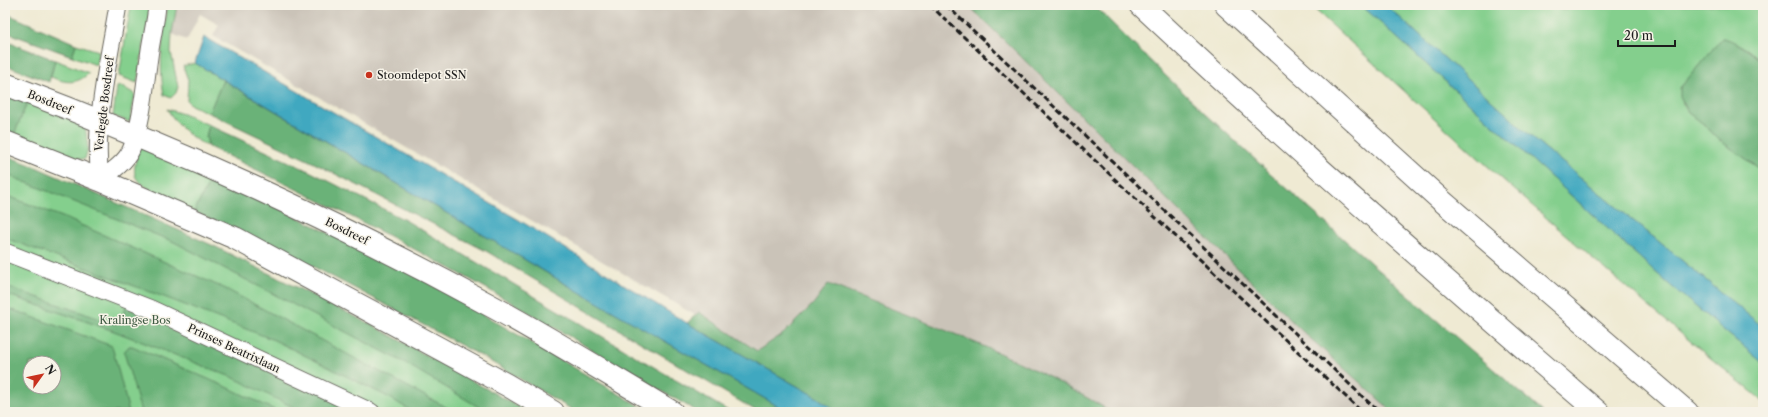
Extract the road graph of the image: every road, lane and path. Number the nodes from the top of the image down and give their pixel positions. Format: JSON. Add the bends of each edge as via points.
{"nodes":[{"id":1,"x":118,"y":5,"type":"edge"},
{"id":2,"x":158,"y":5,"type":"edge"},
{"id":3,"x":1141,"y":5,"type":"edge"},
{"id":4,"x":1226,"y":5,"type":"edge"},
{"id":5,"x":5,"y":84,"type":"edge"},
{"id":6,"x":100,"y":122,"type":"junction"},
{"id":7,"x":136,"y":137,"type":"junction"},
{"id":8,"x":5,"y":142,"type":"edge"},
{"id":9,"x":100,"y":180,"type":"junction"},
{"id":10,"x":5,"y":252,"type":"edge"},
{"id":11,"x":371,"y":412,"type":"edge"},
{"id":12,"x":553,"y":412,"type":"edge"},
{"id":13,"x":672,"y":412,"type":"edge"},
{"id":14,"x":1598,"y":412,"type":"edge"},
{"id":15,"x":1687,"y":412,"type":"edge"}],
"edges":[{"from":1,"to":6,"type":"street","name":"Verlegde Bosdreef"},
{"from":2,"to":7,"type":"street"},
{"from":3,"to":14,"type":"highway","via":[[1416,256]]},
{"from":4,"to":15,"type":"highway","via":[[1435,195]]},
{"from":5,"to":6,"type":"highway","name":"Bosdreef"},
{"from":6,"to":7,"type":"highway","name":"Bosdreef"},
{"from":6,"to":9,"type":"street","name":"Verlegde Bosdreef","via":[[97,157]]},
{"from":7,"to":9,"type":"street","via":[[125,159]]},
{"from":7,"to":13,"type":"highway","name":"Bosdreef","via":[[291,204],[410,263],[542,334]]},
{"from":8,"to":9,"type":"highway"},
{"from":9,"to":12,"type":"highway","via":[[235,238]]},
{"from":10,"to":11,"type":"street","name":"Prinses Beatrixlaan","via":[[151,309]]}]}
